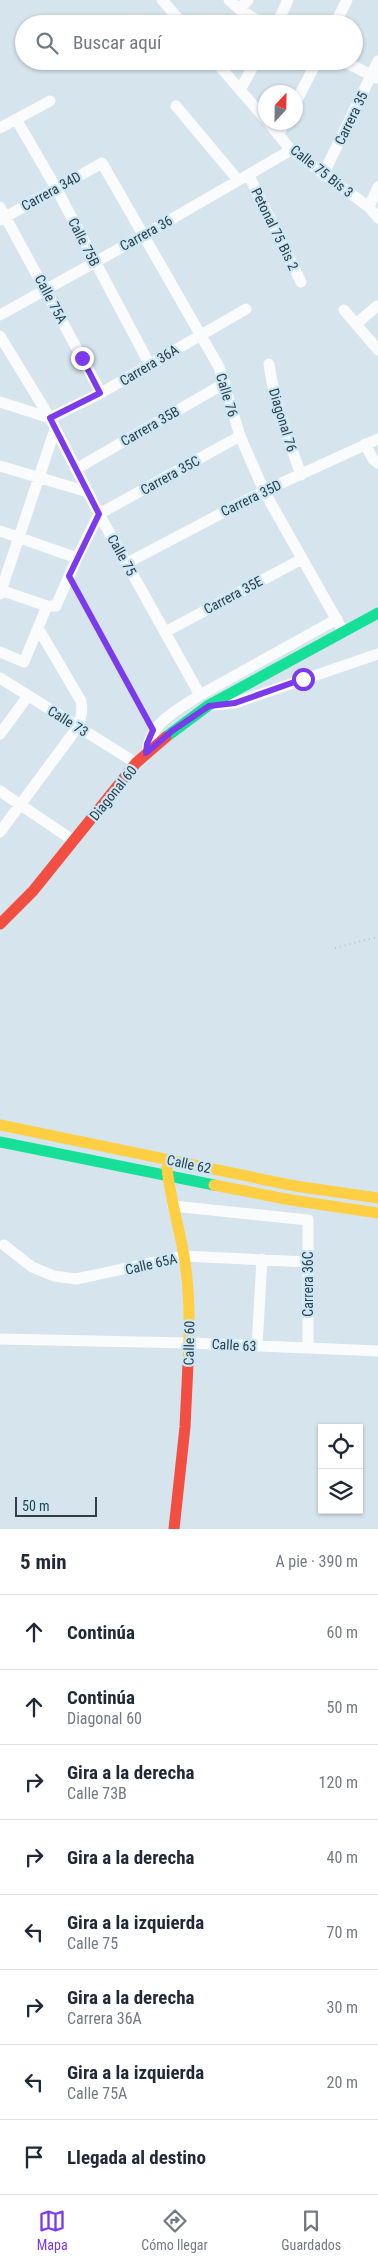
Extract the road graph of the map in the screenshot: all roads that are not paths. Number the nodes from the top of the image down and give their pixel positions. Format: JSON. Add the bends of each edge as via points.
{"nodes":[{"id":1,"x":162,"y":0,"type":"edge"},
{"id":2,"x":229,"y":0,"type":"edge"},
{"id":3,"x":248,"y":0,"type":"edge"},
{"id":4,"x":288,"y":0,"type":"edge"},
{"id":5,"x":347,"y":0,"type":"edge"},
{"id":6,"x":239,"y":9,"type":"junction"},
{"id":7,"x":175,"y":15,"type":"edge"},
{"id":8,"x":249,"y":15,"type":"edge"},
{"id":9,"x":281,"y":15,"type":"edge"},
{"id":10,"x":340,"y":15,"type":"edge"},
{"id":11,"x":378,"y":60,"type":"edge"},
{"id":12,"x":223,"y":70,"type":"edge"},
{"id":13,"x":251,"y":70,"type":"edge"},
{"id":14,"x":312,"y":70,"type":"edge"},
{"id":15,"x":361,"y":70,"type":"edge"},
{"id":16,"x":375,"y":77,"type":"edge"},
{"id":17,"x":303,"y":88,"type":"edge"},
{"id":18,"x":240,"y":90,"type":"junction"},
{"id":19,"x":50,"y":100,"type":"dead end"},
{"id":20,"x":176,"y":106,"type":"dead end"},
{"id":21,"x":258,"y":111,"type":"edge"},
{"id":22,"x":16,"y":119,"type":"junction"},
{"id":23,"x":0,"y":128,"type":"edge"},
{"id":24,"x":274,"y":130,"type":"edge"},
{"id":25,"x":281,"y":130,"type":"edge"},
{"id":26,"x":278,"y":135,"type":"junction"},
{"id":27,"x":291,"y":150,"type":"junction"},
{"id":28,"x":102,"y":163,"type":"joint"},
{"id":29,"x":323,"y":175,"type":"junction"},
{"id":30,"x":243,"y":178,"type":"junction"},
{"id":31,"x":378,"y":187,"type":"edge"},
{"id":32,"x":56,"y":188,"type":"junction"},
{"id":33,"x":369,"y":207,"type":"junction"},
{"id":34,"x":2,"y":214,"type":"edge"},
{"id":35,"x":378,"y":218,"type":"edge"},
{"id":36,"x":144,"y":235,"type":"junction"},
{"id":37,"x":94,"y":262,"type":"junction"},
{"id":38,"x":301,"y":282,"type":"dead end"},
{"id":39,"x":45,"y":289,"type":"junction"},
{"id":40,"x":376,"y":306,"type":"dead end"},
{"id":41,"x":246,"y":309,"type":"dead end"},
{"id":42,"x":344,"y":310,"type":"dead end"},
{"id":43,"x":0,"y":315,"type":"edge"},
{"id":44,"x":356,"y":324,"type":"junction"},
{"id":45,"x":200,"y":334,"type":"junction"},
{"id":46,"x":0,"y":336,"type":"edge"},
{"id":47,"x":378,"y":350,"type":"edge"},
{"id":48,"x":269,"y":364,"type":"dead end"},
{"id":49,"x":150,"y":365,"type":"junction"},
{"id":50,"x":225,"y":383,"type":"junction"},
{"id":51,"x":100,"y":393,"type":"junction"},
{"id":52,"x":0,"y":402,"type":"edge"},
{"id":53,"x":50,"y":418,"type":"junction"},
{"id":54,"x":55,"y":429,"type":"junction"},
{"id":55,"x":240,"y":436,"type":"junction"},
{"id":56,"x":378,"y":439,"type":"edge"},
{"id":57,"x":365,"y":444,"type":"junction"},
{"id":58,"x":378,"y":464,"type":"edge"},
{"id":59,"x":0,"y":466,"type":"edge"},
{"id":60,"x":76,"y":469,"type":"junction"},
{"id":61,"x":301,"y":475,"type":"junction"},
{"id":62,"x":38,"y":478,"type":"junction"},
{"id":63,"x":264,"y":491,"type":"junction"},
{"id":64,"x":88,"y":492,"type":"junction"},
{"id":65,"x":99,"y":514,"type":"junction"},
{"id":66,"x":0,"y":531,"type":"edge"},
{"id":67,"x":18,"y":537,"type":"junction"},
{"id":68,"x":77,"y":558,"type":"junction"},
{"id":69,"x":302,"y":559,"type":"junction"},
{"id":70,"x":126,"y":563,"type":"junction"},
{"id":71,"x":0,"y":591,"type":"edge"},
{"id":72,"x":50,"y":606,"type":"junction"},
{"id":73,"x":378,"y":613,"type":"edge"},
{"id":74,"x":337,"y":619,"type":"junction"},
{"id":75,"x":38,"y":628,"type":"junction"},
{"id":76,"x":343,"y":631,"type":"junction"},
{"id":77,"x":165,"y":632,"type":"junction"},
{"id":78,"x":0,"y":652,"type":"edge"},
{"id":79,"x":378,"y":654,"type":"edge"},
{"id":80,"x":0,"y":678,"type":"edge"},
{"id":81,"x":200,"y":695,"type":"junction"},
{"id":82,"x":28,"y":696,"type":"junction"},
{"id":83,"x":209,"y":706,"type":"junction"},
{"id":84,"x":77,"y":728,"type":"junction"},
{"id":85,"x":0,"y":734,"type":"edge"},
{"id":86,"x":146,"y":753,"type":"junction"},
{"id":87,"x":136,"y":763,"type":"junction"},
{"id":88,"x":0,"y":791,"type":"edge"},
{"id":89,"x":21,"y":805,"type":"junction"},
{"id":90,"x":0,"y":832,"type":"edge"},
{"id":91,"x":74,"y":842,"type":"junction"},
{"id":92,"x":0,"y":924,"type":"edge"},
{"id":93,"x":0,"y":1125,"type":"edge"},
{"id":94,"x":0,"y":1142,"type":"edge"},
{"id":95,"x":168,"y":1159,"type":"junction"},
{"id":96,"x":167,"y":1176,"type":"junction"},
{"id":97,"x":378,"y":1198,"type":"edge"},
{"id":98,"x":173,"y":1206,"type":"junction"},
{"id":99,"x":378,"y":1213,"type":"edge"},
{"id":100,"x":4,"y":1245,"type":"dead end"},
{"id":101,"x":184,"y":1256,"type":"junction"},
{"id":102,"x":262,"y":1259,"type":"junction"},
{"id":103,"x":308,"y":1262,"type":"junction"},
{"id":104,"x":0,"y":1339,"type":"edge"},
{"id":105,"x":190,"y":1342,"type":"junction"},
{"id":106,"x":257,"y":1346,"type":"junction"},
{"id":107,"x":308,"y":1348,"type":"junction"},
{"id":108,"x":378,"y":1351,"type":"edge"},
{"id":109,"x":174,"y":1529,"type":"edge"}],
"edges":[{"from":1,"to":7,"type":"street"},
{"from":2,"to":6,"type":"street"},
{"from":3,"to":6,"type":"street"},
{"from":4,"to":9,"type":"street"},
{"from":5,"to":10,"type":"street"},
{"from":6,"to":8,"type":"street"},
{"from":11,"to":16,"type":"street","name":"Carrera 35"},
{"from":12,"to":18,"type":"street","name":"Calle 75 Bis 3"},
{"from":13,"to":18,"type":"street"},
{"from":14,"to":17,"type":"street"},
{"from":15,"to":16,"type":"street"},
{"from":16,"to":29,"type":"street","name":"Carrera 35"},
{"from":18,"to":21,"type":"street","name":"Calle 75 Bis 3"},
{"from":19,"to":22,"type":"street"},
{"from":20,"to":30,"type":"street","name":"Petonal 75 Bis 2"},
{"from":22,"to":23,"type":"street"},
{"from":22,"to":32,"type":"street","name":"Calle 75B"},
{"from":24,"to":26,"type":"street","name":"Calle 75 Bis 3"},
{"from":25,"to":26,"type":"street"},
{"from":26,"to":27,"type":"street","name":"Calle 75 Bis 3"},
{"from":27,"to":29,"type":"street","name":"Calle 75 Bis 3"},
{"from":27,"to":30,"type":"street","name":"Carrera 36"},
{"from":28,"to":32,"type":"street","name":"Carrera 34D"},
{"from":28,"to":36,"type":"street","name":"Calle 76"},
{"from":29,"to":33,"type":"street","name":"Calle 75 Bis 3"},
{"from":30,"to":36,"type":"street","name":"Carrera 36"},
{"from":30,"to":38,"type":"street","name":"Petonal 75 Bis 2"},
{"from":31,"to":33,"type":"street"},
{"from":32,"to":34,"type":"street","name":"Carrera 34D"},
{"from":32,"to":37,"type":"street","name":"Calle 75B"},
{"from":33,"to":35,"type":"street","name":"Calle 75 Bis 3"},
{"from":34,"to":39,"type":"street","name":"Calle 75A"},
{"from":36,"to":37,"type":"street","name":"Carrera 36"},
{"from":36,"to":45,"type":"street","name":"Calle 76"},
{"from":37,"to":39,"type":"street","name":"Carrera 36"},
{"from":37,"to":49,"type":"street","name":"Calle 75B"},
{"from":39,"to":43,"type":"street","name":"Carrera 36"},
{"from":39,"to":51,"type":"street","name":"Calle 75A"},
{"from":40,"to":44,"type":"street"},
{"from":41,"to":45,"type":"street","name":"Carrera 36A"},
{"from":42,"to":44,"type":"street"},
{"from":44,"to":47,"type":"street"},
{"from":45,"to":49,"type":"street","name":"Carrera 36A"},
{"from":45,"to":50,"type":"street","name":"Calle 76"},
{"from":46,"to":53,"type":"street","name":"Calle 75"},
{"from":48,"to":61,"type":"street","name":"Diagonal 76","via":[[271,382]]},
{"from":49,"to":51,"type":"street","name":"Carrera 36A"},
{"from":50,"to":55,"type":"street","name":"Calle 76"},
{"from":50,"to":60,"type":"street","name":"Carrera 35B"},
{"from":51,"to":53,"type":"street","name":"Carrera 36A"},
{"from":52,"to":53,"type":"street"},
{"from":53,"to":54,"type":"street","name":"Calle 75"},
{"from":54,"to":60,"type":"street","name":"Calle 75"},
{"from":54,"to":62,"type":"street"},
{"from":55,"to":63,"type":"street","name":"Calle 76"},
{"from":55,"to":65,"type":"street","name":"Carrera 35C"},
{"from":56,"to":57,"type":"street","name":"Carrera 35D"},
{"from":57,"to":58,"type":"street"},
{"from":57,"to":61,"type":"street","name":"Carrera 35D"},
{"from":59,"to":62,"type":"street"},
{"from":60,"to":64,"type":"street","name":"Calle 75"},
{"from":61,"to":63,"type":"street","name":"Carrera 35D"},
{"from":62,"to":64,"type":"street"},
{"from":62,"to":67,"type":"street"},
{"from":63,"to":69,"type":"street","name":"Calle 76"},
{"from":63,"to":70,"type":"street","name":"Carrera 35D"},
{"from":64,"to":65,"type":"street","name":"Calle 75"},
{"from":65,"to":68,"type":"street"},
{"from":65,"to":70,"type":"street","name":"Calle 75"},
{"from":66,"to":67,"type":"street"},
{"from":67,"to":68,"type":"street"},
{"from":67,"to":71,"type":"street"},
{"from":68,"to":72,"type":"street","via":[[60,600],[56,606]]},
{"from":69,"to":74,"type":"street","name":"Calle 76"},
{"from":69,"to":77,"type":"street","name":"Carrera 35E"},
{"from":70,"to":77,"type":"street","name":"Calle 75"},
{"from":71,"to":72,"type":"street"},
{"from":72,"to":75,"type":"street"},
{"from":73,"to":76,"type":"main road","name":"Diagonal 60"},
{"from":74,"to":76,"type":"street","name":"Calle 76"},
{"from":74,"to":81,"type":"street"},
{"from":75,"to":78,"type":"street","via":[[24,662]]},
{"from":75,"to":84,"type":"street","via":[[81,701],[83,710]]},
{"from":76,"to":83,"type":"main road","name":"Diagonal 60"},
{"from":77,"to":81,"type":"street","name":"Calle 75"},
{"from":79,"to":83,"type":"street","via":[[235,703]]},
{"from":80,"to":82,"type":"street","name":"Calle 73"},
{"from":81,"to":86,"type":"street","via":[[153,730]]},
{"from":82,"to":84,"type":"street","name":"Calle 73"},
{"from":82,"to":85,"type":"street"},
{"from":83,"to":86,"type":"main road","name":"Diagonal 60"},
{"from":84,"to":87,"type":"street","name":"Calle 73"},
{"from":84,"to":89,"type":"street"},
{"from":86,"to":87,"type":"main road","name":"Diagonal 60"},
{"from":87,"to":91,"type":"main road","name":"Diagonal 60"},
{"from":88,"to":89,"type":"street"},
{"from":89,"to":90,"type":"street"},
{"from":89,"to":91,"type":"street"},
{"from":91,"to":92,"type":"main road","name":"Diagonal 60"},
{"from":93,"to":95,"type":"main road","name":"Calle 62"},
{"from":94,"to":96,"type":"main road","name":"Calle 62"},
{"from":95,"to":96,"type":"main road","name":"Calle 60"},
{"from":95,"to":97,"type":"main road","name":"Calle 62","via":[[312,1189]]},
{"from":96,"to":98,"type":"main road","name":"Calle 60"},
{"from":96,"to":99,"type":"main road","name":"Calle 62","via":[[326,1207]]},
{"from":98,"to":101,"type":"main road","name":"Calle 60"},
{"from":98,"to":103,"type":"street","name":"Carrera 36C","via":[[308,1220]]},
{"from":100,"to":101,"type":"street","name":"Calle 65A","via":[[32,1267],[54,1276],[76,1278]]},
{"from":101,"to":102,"type":"street","name":"Calle 65A"},
{"from":101,"to":105,"type":"main road","name":"Calle 60"},
{"from":102,"to":103,"type":"street","name":"Calle 65A"},
{"from":102,"to":106,"type":"street"},
{"from":103,"to":107,"type":"street","name":"Carrera 36C"},
{"from":104,"to":105,"type":"street","name":"Calle 63"},
{"from":105,"to":106,"type":"street","name":"Calle 63"},
{"from":105,"to":109,"type":"main road","name":"Calle 60"},
{"from":106,"to":107,"type":"street","name":"Calle 63"},
{"from":107,"to":108,"type":"street","name":"Calle 63"}]}
